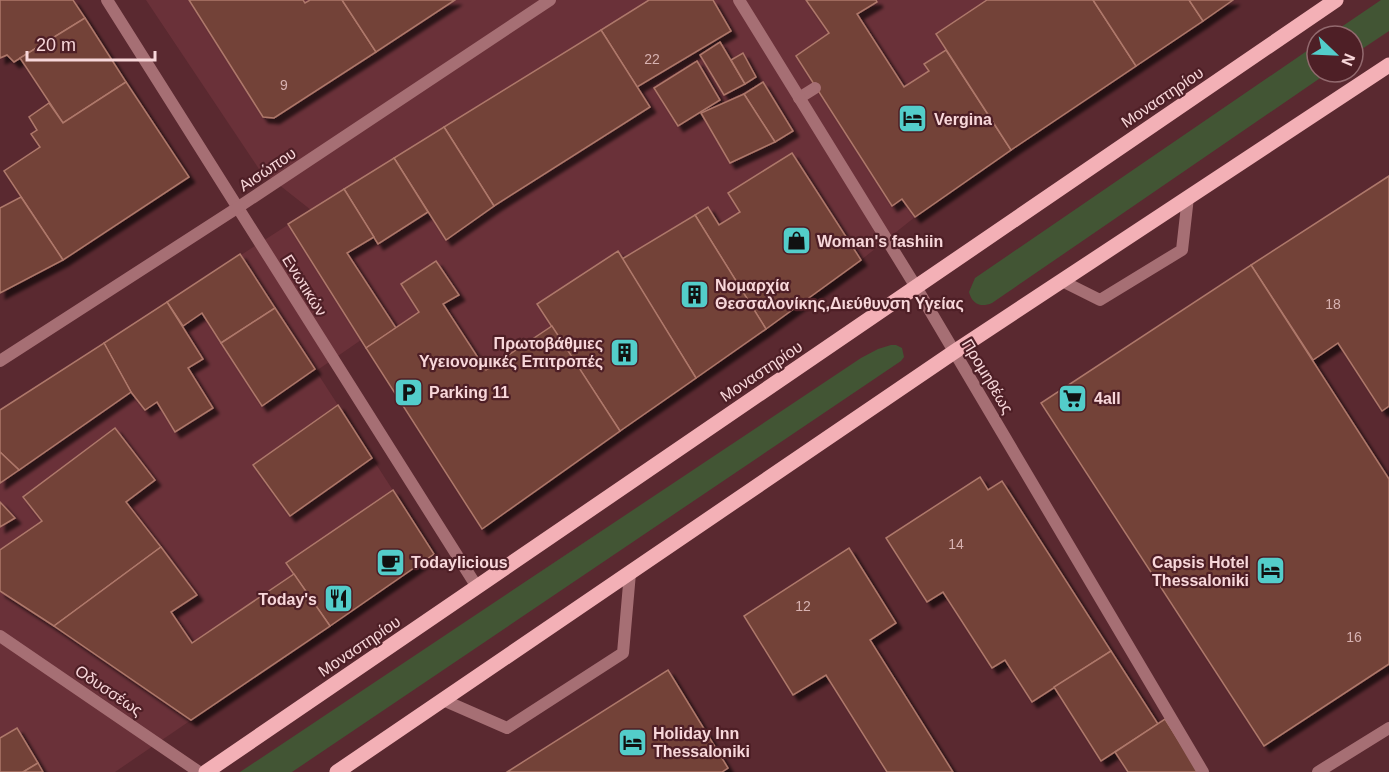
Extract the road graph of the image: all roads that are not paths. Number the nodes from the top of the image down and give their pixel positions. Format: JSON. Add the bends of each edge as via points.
{"nodes":[{"id":1,"x":107,"y":0,"type":"edge"},
{"id":2,"x":550,"y":0,"type":"edge"},
{"id":3,"x":739,"y":0,"type":"edge"},
{"id":4,"x":1336,"y":0,"type":"edge"},
{"id":5,"x":1389,"y":65,"type":"edge"},
{"id":6,"x":816,"y":88,"type":"dead end"},
{"id":7,"x":799,"y":98,"type":"junction"},
{"id":8,"x":1188,"y":197,"type":"junction"},
{"id":9,"x":237,"y":208,"type":"junction"},
{"id":10,"x":1062,"y":281,"type":"junction"},
{"id":11,"x":915,"y":287,"type":"junction"},
{"id":12,"x":954,"y":352,"type":"junction"},
{"id":13,"x":0,"y":362,"type":"edge"},
{"id":14,"x":630,"y":573,"type":"junction"},
{"id":15,"x":477,"y":587,"type":"junction"},
{"id":16,"x":0,"y":636,"type":"edge"},
{"id":17,"x":443,"y":700,"type":"junction"},
{"id":18,"x":1389,"y":728,"type":"edge"},
{"id":19,"x":199,"y":772,"type":"edge"},
{"id":20,"x":206,"y":772,"type":"edge"},
{"id":21,"x":337,"y":772,"type":"edge"},
{"id":22,"x":1203,"y":772,"type":"edge"},
{"id":23,"x":1318,"y":772,"type":"edge"}],
"edges":[{"from":1,"to":9,"type":"street","name":"Ενωτικών"},
{"from":2,"to":9,"type":"street","name":"Αισώπου"},
{"from":3,"to":7,"type":"street","name":"Προμηθέως"},
{"from":4,"to":11,"type":"main road","name":"Μοναστηρίου"},
{"from":5,"to":8,"type":"main road"},
{"from":6,"to":7,"type":"street"},
{"from":7,"to":11,"type":"street","name":"Προμηθέως"},
{"from":8,"to":10,"type":"main road"},
{"from":8,"to":10,"type":"street","via":[[1182,249],[1100,300]]},
{"from":9,"to":13,"type":"street","name":"Αισώπου"},
{"from":9,"to":15,"type":"street","name":"Ενωτικών"},
{"from":10,"to":12,"type":"main road"},
{"from":11,"to":12,"type":"street","name":"Προμηθέως"},
{"from":11,"to":15,"type":"main road","name":"Μοναστηρίου"},
{"from":12,"to":14,"type":"main road"},
{"from":12,"to":22,"type":"street","name":"Προμηθέως"},
{"from":14,"to":17,"type":"main road"},
{"from":14,"to":17,"type":"street","via":[[623,652],[507,728]]},
{"from":15,"to":20,"type":"main road","name":"Μοναστηρίου"},
{"from":16,"to":19,"type":"street","name":"Οδυσσέως"},
{"from":17,"to":21,"type":"main road"},
{"from":18,"to":23,"type":"street"}]}
